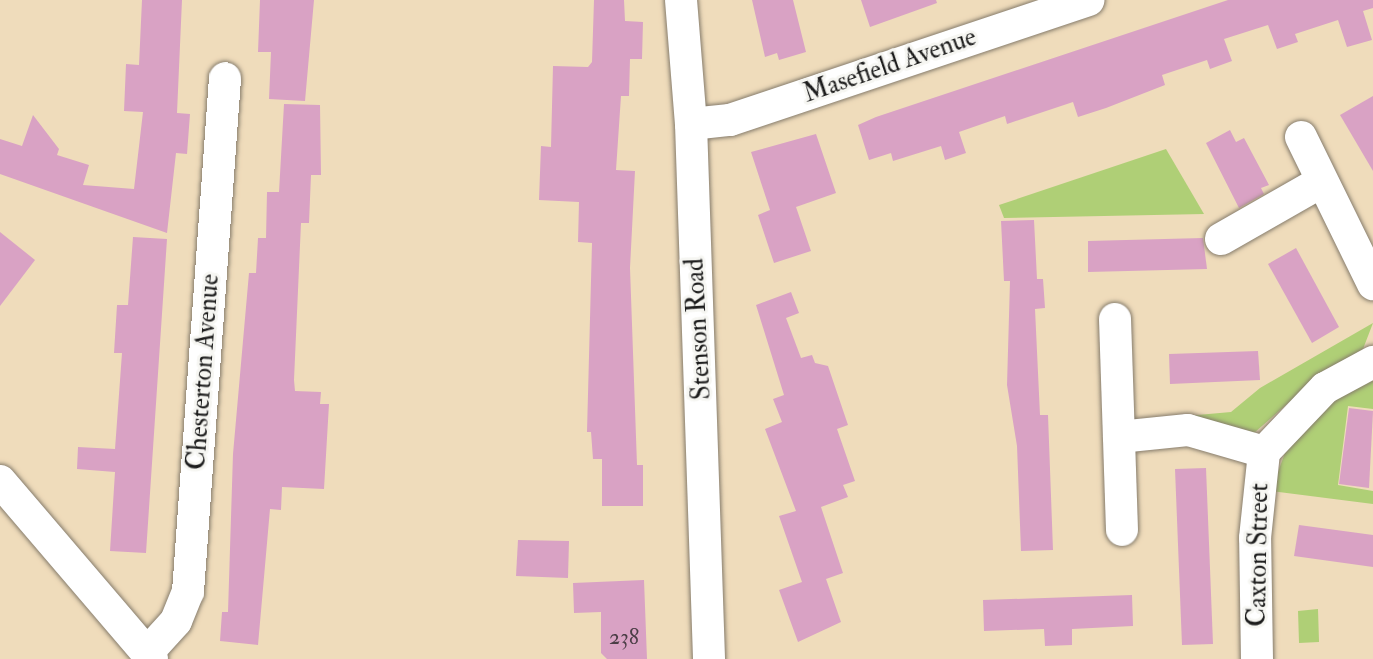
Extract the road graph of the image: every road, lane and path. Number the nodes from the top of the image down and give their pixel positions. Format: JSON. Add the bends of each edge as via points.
{"nodes":[{"id":1,"x":681,"y":0,"type":"edge"},
{"id":2,"x":1088,"y":0,"type":"edge"},
{"id":3,"x":225,"y":78,"type":"dead end"},
{"id":4,"x":691,"y":124,"type":"junction"},
{"id":5,"x":1301,"y":137,"type":"dead end"},
{"id":6,"x":1321,"y":182,"type":"junction"},
{"id":7,"x":1221,"y":239,"type":"dead end"},
{"id":8,"x":1373,"y":284,"type":"edge"},
{"id":9,"x":1115,"y":319,"type":"dead end"},
{"id":10,"x":1373,"y":362,"type":"edge"},
{"id":11,"x":1119,"y":437,"type":"junction"},
{"id":12,"x":1264,"y":452,"type":"junction"},
{"id":13,"x":0,"y":481,"type":"edge"},
{"id":14,"x":1122,"y":530,"type":"dead end"},
{"id":15,"x":150,"y":656,"type":"edge"},
{"id":16,"x":709,"y":659,"type":"edge"},
{"id":17,"x":1257,"y":659,"type":"edge"}],
"edges":[{"from":1,"to":4,"type":"street","name":"Stenson Road"},
{"from":2,"to":4,"type":"street","name":"Masefield Avenue","via":[[730,120]]},
{"from":3,"to":15,"type":"street","name":"Chesterton Avenue","via":[[188,592],[176,621]]},
{"from":4,"to":16,"type":"street","name":"Stenson Road"},
{"from":5,"to":6,"type":"street"},
{"from":6,"to":7,"type":"street"},
{"from":6,"to":8,"type":"street"},
{"from":9,"to":11,"type":"street"},
{"from":10,"to":12,"type":"street","name":"Caxton Street","via":[[1325,388]]},
{"from":11,"to":12,"type":"street","name":"Caxton Street","via":[[1188,430]]},
{"from":11,"to":14,"type":"street"},
{"from":12,"to":17,"type":"street","name":"Caxton Street","via":[[1256,527]]},
{"from":13,"to":15,"type":"street"}]}
